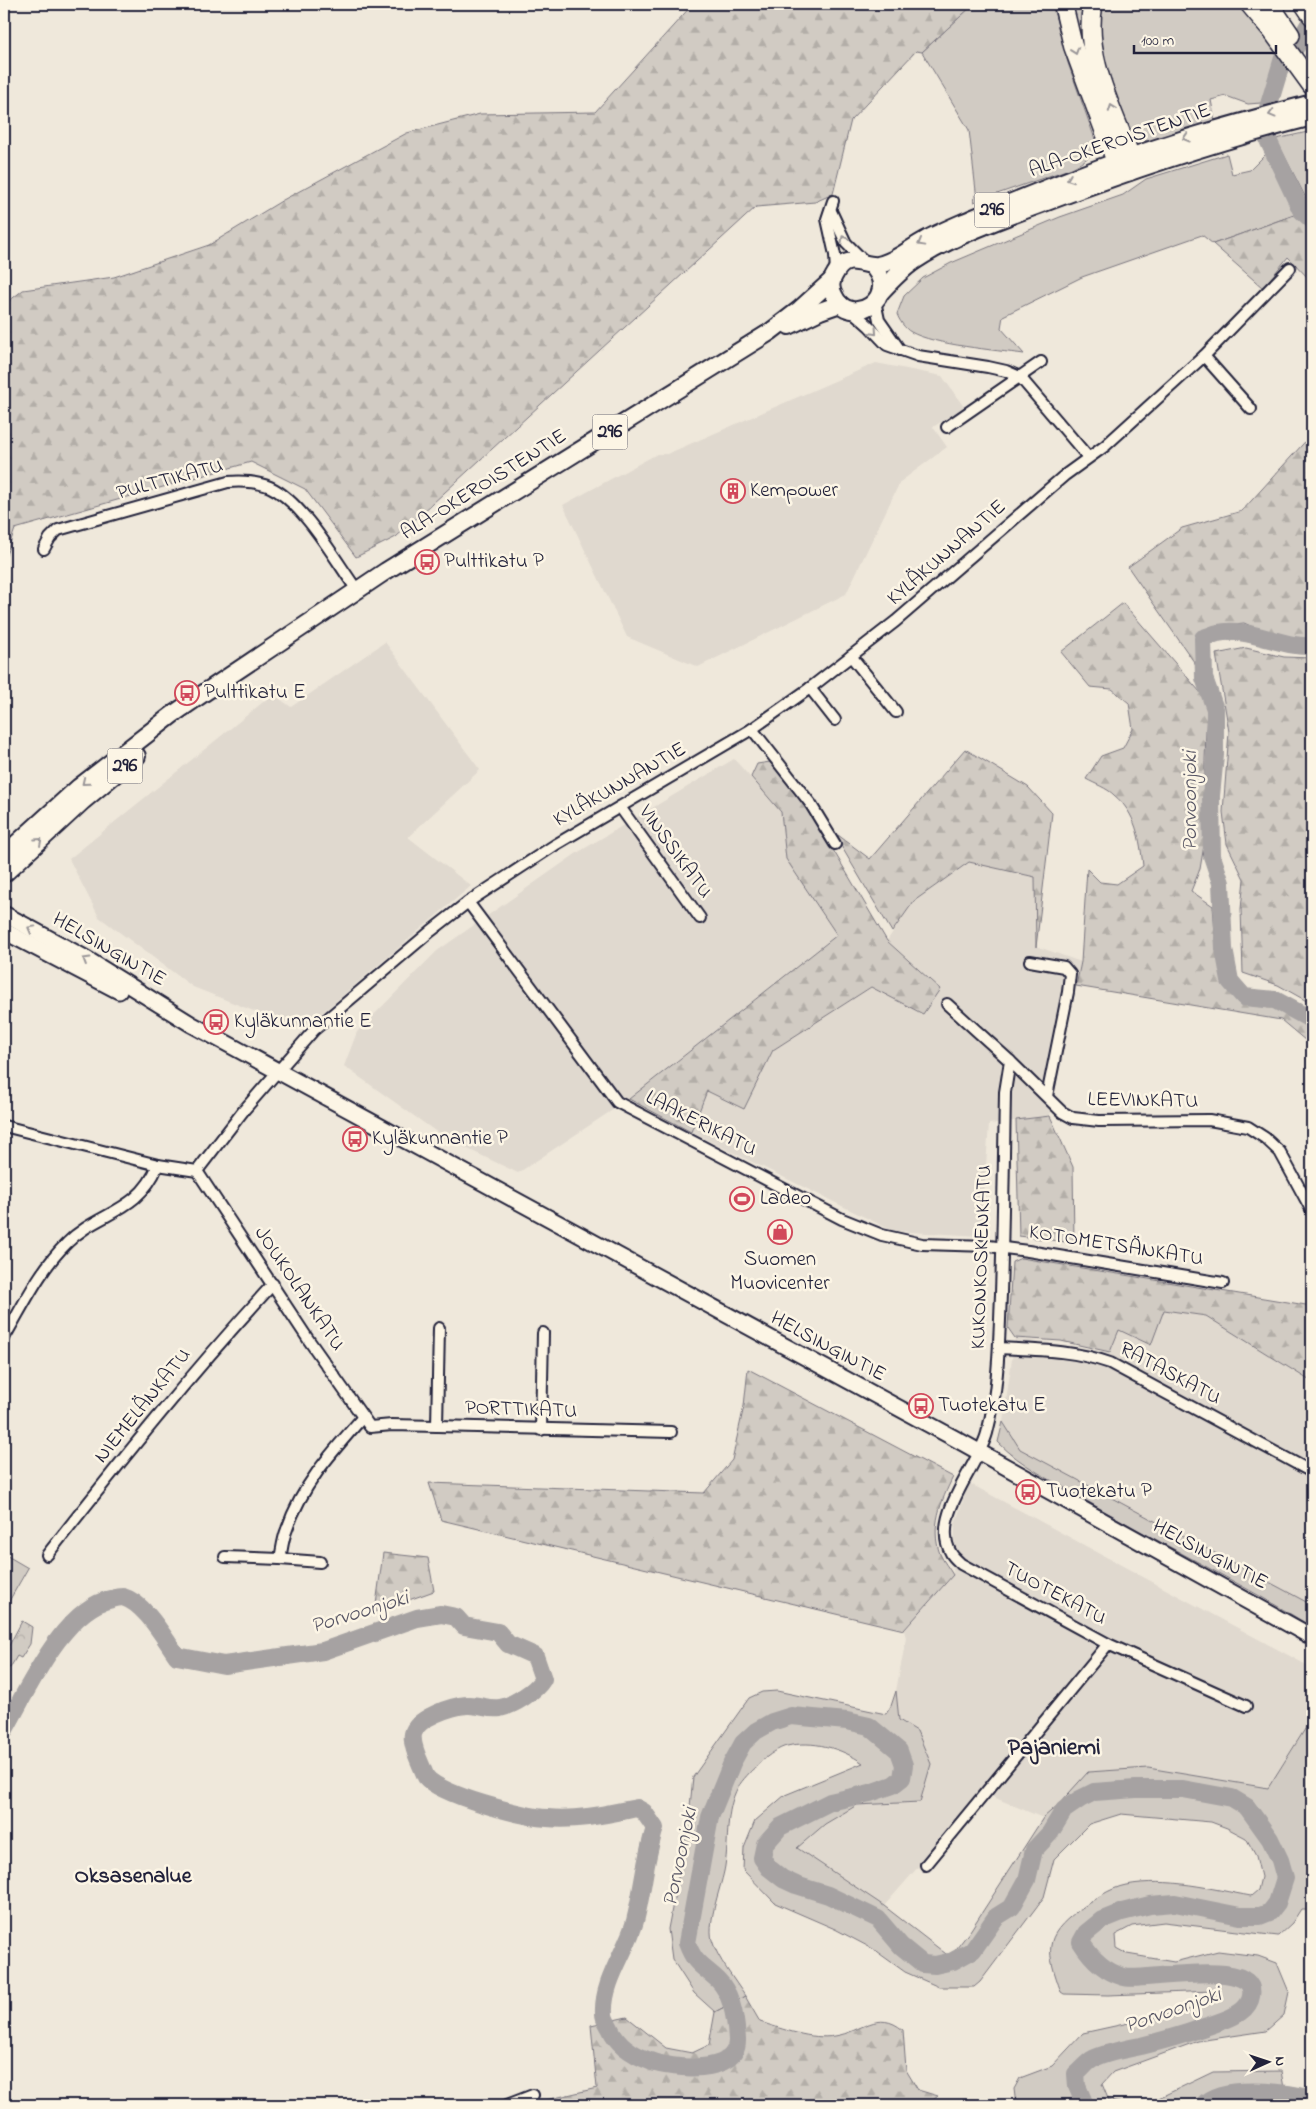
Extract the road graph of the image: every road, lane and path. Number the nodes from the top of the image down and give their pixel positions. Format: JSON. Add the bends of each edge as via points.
{"nodes":[{"id":1,"x":1063,"y":4,"type":"edge"},
{"id":2,"x":1093,"y":4,"type":"edge"},
{"id":3,"x":1250,"y":4,"type":"edge"},
{"id":4,"x":1270,"y":4,"type":"edge"},
{"id":5,"x":1304,"y":4,"type":"edge"},
{"id":6,"x":1312,"y":16,"type":"edge"},
{"id":7,"x":1276,"y":25,"type":"junction"},
{"id":8,"x":1312,"y":79,"type":"edge"},
{"id":9,"x":1312,"y":103,"type":"edge"},
{"id":10,"x":1312,"y":116,"type":"edge"},
{"id":11,"x":1234,"y":130,"type":"junction"},
{"id":12,"x":1125,"y":163,"type":"junction"},
{"id":13,"x":868,"y":264,"type":"junction"},
{"id":14,"x":1290,"y":268,"type":"dead end"},
{"id":15,"x":834,"y":276,"type":"junction"},
{"id":16,"x":878,"y":297,"type":"junction"},
{"id":17,"x":846,"y":307,"type":"junction"},
{"id":18,"x":770,"y":332,"type":"junction"},
{"id":19,"x":900,"y":350,"type":"junction"},
{"id":20,"x":1204,"y":356,"type":"junction"},
{"id":21,"x":1042,"y":362,"type":"dead end"},
{"id":22,"x":1020,"y":378,"type":"junction"},
{"id":23,"x":1251,"y":409,"type":"dead end"},
{"id":24,"x":947,"y":427,"type":"dead end"},
{"id":25,"x":1088,"y":457,"type":"junction"},
{"id":26,"x":44,"y":549,"type":"dead end"},
{"id":27,"x":357,"y":590,"type":"junction"},
{"id":28,"x":852,"y":656,"type":"junction"},
{"id":29,"x":251,"y":663,"type":"junction"},
{"id":30,"x":810,"y":688,"type":"junction"},
{"id":31,"x":896,"y":712,"type":"dead end"},
{"id":32,"x":835,"y":720,"type":"dead end"},
{"id":33,"x":752,"y":729,"type":"junction"},
{"id":34,"x":620,"y":807,"type":"junction"},
{"id":35,"x":835,"y":844,"type":"dead end"},
{"id":36,"x":4,"y":855,"type":"edge"},
{"id":37,"x":4,"y":874,"type":"edge"},
{"id":38,"x":468,"y":902,"type":"junction"},
{"id":39,"x":4,"y":914,"type":"edge"},
{"id":40,"x":700,"y":918,"type":"dead end"},
{"id":41,"x":4,"y":931,"type":"edge"},
{"id":42,"x":1030,"y":961,"type":"dead end"},
{"id":43,"x":947,"y":1004,"type":"dead end"},
{"id":44,"x":191,"y":1024,"type":"junction"},
{"id":45,"x":1010,"y":1061,"type":"junction"},
{"id":46,"x":278,"y":1072,"type":"junction"},
{"id":47,"x":1047,"y":1096,"type":"junction"},
{"id":48,"x":4,"y":1126,"type":"edge"},
{"id":49,"x":158,"y":1165,"type":"junction"},
{"id":50,"x":197,"y":1171,"type":"junction"},
{"id":51,"x":1312,"y":1209,"type":"edge"},
{"id":52,"x":1002,"y":1247,"type":"junction"},
{"id":53,"x":1223,"y":1283,"type":"dead end"},
{"id":54,"x":273,"y":1284,"type":"junction"},
{"id":55,"x":439,"y":1328,"type":"dead end"},
{"id":56,"x":543,"y":1333,"type":"dead end"},
{"id":57,"x":4,"y":1338,"type":"edge"},
{"id":58,"x":998,"y":1348,"type":"junction"},
{"id":59,"x":362,"y":1418,"type":"junction"},
{"id":60,"x":436,"y":1426,"type":"junction"},
{"id":61,"x":370,"y":1428,"type":"joint"},
{"id":62,"x":541,"y":1430,"type":"junction"},
{"id":63,"x":671,"y":1432,"type":"dead end"},
{"id":64,"x":979,"y":1452,"type":"junction"},
{"id":65,"x":1312,"y":1472,"type":"edge"},
{"id":66,"x":47,"y":1556,"type":"dead end"},
{"id":67,"x":225,"y":1557,"type":"dead end"},
{"id":68,"x":280,"y":1559,"type":"junction"},
{"id":69,"x":320,"y":1562,"type":"dead end"},
{"id":70,"x":1312,"y":1636,"type":"edge"},
{"id":71,"x":1108,"y":1644,"type":"junction"},
{"id":72,"x":1246,"y":1706,"type":"dead end"},
{"id":73,"x":926,"y":1865,"type":"dead end"},
{"id":74,"x":534,"y":2095,"type":"dead end"},
{"id":75,"x":506,"y":2105,"type":"edge"}],
"edges":[{"from":1,"to":12,"type":"highway","one_way":true,"via":[[1073,46]]},
{"from":12,"to":2,"type":"highway","one_way":true,"via":[[1093,50],[1090,28]]},
{"from":3,"to":7,"type":"highway"},
{"from":4,"to":7,"type":"highway"},
{"from":5,"to":6,"type":"highway"},
{"from":7,"to":8,"type":"highway"},
{"from":9,"to":11,"type":"main road","name":"ALA-OKEROISTENTIE","number":"296","one_way":true},
{"from":10,"to":11,"type":"main road","name":"ALA-OKEROISTENTIE","number":"296"},
{"from":11,"to":12,"type":"main road","name":"ALA-OKEROISTENTIE","number":"296"},
{"from":12,"to":13,"type":"main road","name":"ALA-OKEROISTENTIE","number":"296","one_way":true,"via":[[969,220],[889,261]]},
{"from":12,"to":16,"type":"main road","name":"ALA-OKEROISTENTIE","number":"296","via":[[933,250],[896,276]]},
{"from":13,"to":15,"type":"main road","via":[[848,262]]},
{"from":13,"to":15,"type":"street","one_way":true,"via":[[846,243],[832,206],[827,219],[836,264]]},
{"from":13,"to":16,"type":"main road","via":[[881,281]]},
{"from":14,"to":20,"type":"street","name":"KYLÄKUNNANTIE"},
{"from":15,"to":17,"type":"main road","via":[[832,290]]},
{"from":15,"to":18,"type":"main road","name":"ALA-OKEROISTENTIE","number":"296"},
{"from":16,"to":17,"type":"main road","via":[[861,310]]},
{"from":16,"to":19,"type":"street","via":[[879,320]]},
{"from":17,"to":18,"type":"main road","name":"ALA-OKEROISTENTIE","number":"296"},
{"from":17,"to":19,"type":"street","one_way":true,"via":[[887,345]]},
{"from":18,"to":27,"type":"main road","name":"ALA-OKEROISTENTIE","number":"296"},
{"from":19,"to":22,"type":"street","via":[[1006,371]]},
{"from":20,"to":23,"type":"street"},
{"from":20,"to":25,"type":"street","name":"KYLÄKUNNANTIE","via":[[1105,446]]},
{"from":21,"to":22,"type":"street"},
{"from":22,"to":24,"type":"street"},
{"from":22,"to":25,"type":"street"},
{"from":25,"to":28,"type":"street","name":"KYLÄKUNNANTIE"},
{"from":26,"to":27,"type":"street","name":"PULTTIKATU","via":[[58,530],[228,482],[250,481],[271,488],[292,504]]},
{"from":27,"to":29,"type":"main road","name":"ALA-OKEROISTENTIE","number":"296"},
{"from":28,"to":30,"type":"street","name":"KYLÄKUNNANTIE"},
{"from":28,"to":31,"type":"street"},
{"from":29,"to":36,"type":"main road","name":"ALA-OKEROISTENTIE","number":"296","one_way":true,"via":[[172,715],[124,752],[79,787]]},
{"from":37,"to":29,"type":"main road","name":"ALA-OKEROISTENTIE","number":"296","one_way":true,"via":[[104,783]]},
{"from":30,"to":32,"type":"street"},
{"from":30,"to":33,"type":"street","name":"KYLÄKUNNANTIE"},
{"from":33,"to":34,"type":"street","name":"KYLÄKUNNANTIE"},
{"from":33,"to":35,"type":"street","via":[[810,803]]},
{"from":34,"to":38,"type":"street","name":"KYLÄKUNNANTIE","via":[[554,845]]},
{"from":34,"to":40,"type":"street","name":"VINSSIKATU"},
{"from":38,"to":46,"type":"street","name":"KYLÄKUNNANTIE","via":[[314,1030]]},
{"from":38,"to":52,"type":"street","name":"LAAKERIKATU","via":[[617,1102],[842,1219],[882,1235],[922,1244]]},
{"from":44,"to":39,"type":"main road","name":"HELSINGINTIE","one_way":true,"via":[[85,958]]},
{"from":41,"to":44,"type":"main road","name":"HELSINGINTIE","via":[[159,1011]]},
{"from":42,"to":47,"type":"street","via":[[1064,968],[1070,974]]},
{"from":43,"to":45,"type":"street","name":"LEEVINKATU"},
{"from":44,"to":46,"type":"main road","name":"HELSINGINTIE"},
{"from":45,"to":47,"type":"street","name":"LEEVINKATU"},
{"from":45,"to":52,"type":"street","name":"KUKONKOSKENKATU","via":[[1005,1092]]},
{"from":46,"to":50,"type":"street","name":"KYLÄKUNNANTIE"},
{"from":46,"to":64,"type":"main road","name":"HELSINGINTIE"},
{"from":47,"to":51,"type":"street","name":"LEEVINKATU","via":[[1062,1112],[1084,1121],[1209,1120],[1248,1127],[1280,1152]]},
{"from":48,"to":49,"type":"street"},
{"from":49,"to":50,"type":"street"},
{"from":49,"to":57,"type":"street","via":[[130,1203],[76,1235],[51,1260]]},
{"from":50,"to":54,"type":"street","name":"JOUKOLANKATU"},
{"from":52,"to":53,"type":"street","name":"KOTOMETSÄNKATU"},
{"from":52,"to":58,"type":"street","name":"KUKONKOSKENKATU"},
{"from":54,"to":59,"type":"street","name":"JOUKOLANKATU"},
{"from":54,"to":66,"type":"street","name":"NIEMELÄNKATU","via":[[147,1427]]},
{"from":55,"to":60,"type":"street"},
{"from":56,"to":62,"type":"street"},
{"from":58,"to":64,"type":"street","name":"KUKONKOSKENKATU","via":[[992,1409]]},
{"from":58,"to":65,"type":"street","name":"RATASKATU","via":[[1087,1354],[1110,1362]]},
{"from":59,"to":61,"type":"street","name":"JOUKOLANKATU"},
{"from":59,"to":68,"type":"street","via":[[324,1461],[299,1500],[286,1530]]},
{"from":60,"to":61,"type":"street","name":"PORTTIKATU"},
{"from":60,"to":62,"type":"street","name":"PORTTIKATU"},
{"from":62,"to":63,"type":"street","name":"PORTTIKATU"},
{"from":64,"to":70,"type":"main road","name":"HELSINGINTIE"},
{"from":64,"to":71,"type":"street","name":"TUOTEKATU","via":[[946,1523],[950,1552],[961,1564]]},
{"from":67,"to":68,"type":"street"},
{"from":68,"to":69,"type":"street"},
{"from":71,"to":72,"type":"street","name":"TUOTEKATU"},
{"from":71,"to":73,"type":"street"},
{"from":74,"to":75,"type":"street"}]}
